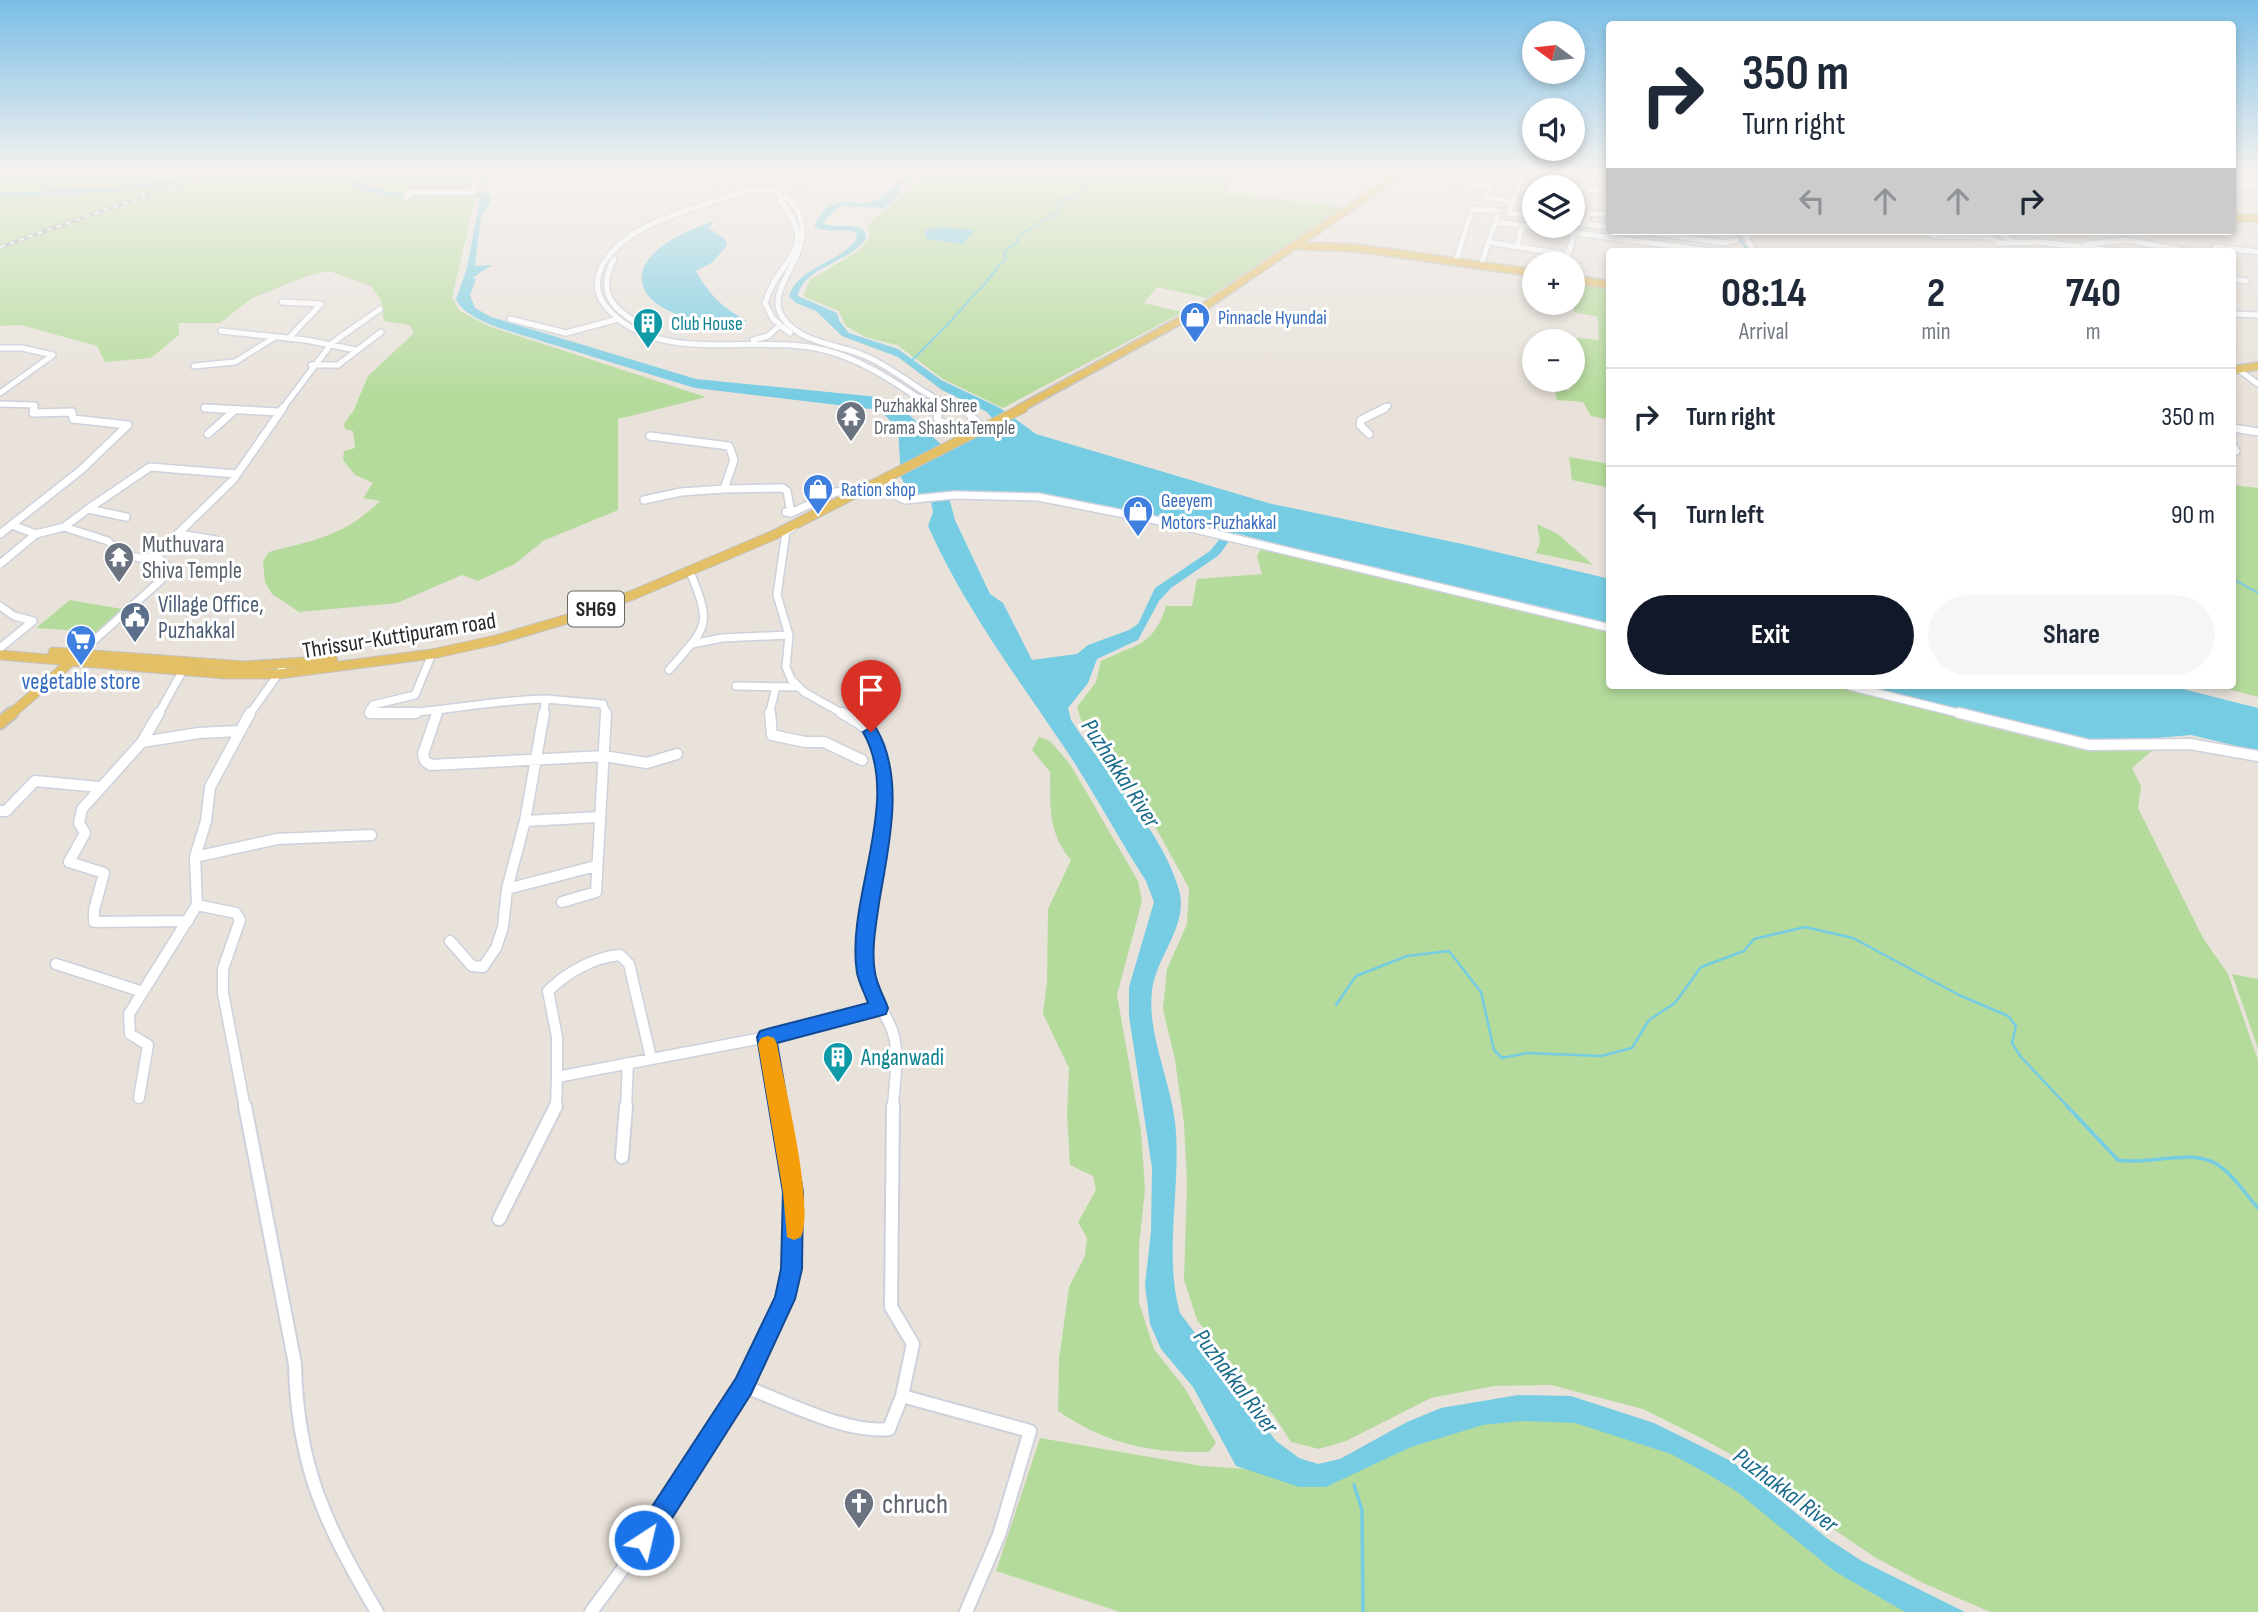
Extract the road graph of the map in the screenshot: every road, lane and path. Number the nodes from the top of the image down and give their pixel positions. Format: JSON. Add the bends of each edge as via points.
{"nodes":[{"id":1,"x":619,"y":246,"type":"edge"},
{"id":2,"x":627,"y":246,"type":"edge"},
{"id":3,"x":795,"y":246,"type":"edge"},
{"id":4,"x":803,"y":246,"type":"edge"},
{"id":5,"x":1289,"y":246,"type":"edge"},
{"id":6,"x":1298,"y":246,"type":"edge"},
{"id":7,"x":1337,"y":246,"type":"edge"},
{"id":8,"x":1349,"y":246,"type":"edge"},
{"id":9,"x":1461,"y":246,"type":"edge"},
{"id":10,"x":1487,"y":246,"type":"edge"},
{"id":11,"x":1511,"y":246,"type":"edge"},
{"id":12,"x":1570,"y":246,"type":"edge"},
{"id":13,"x":1294,"y":247,"type":"joint"},
{"id":14,"x":1517,"y":247,"type":"joint"},
{"id":15,"x":1357,"y":248,"type":"junction"},
{"id":16,"x":2236,"y":249,"type":"edge"},
{"id":17,"x":2258,"y":252,"type":"edge"},
{"id":18,"x":790,"y":260,"type":"junction"},
{"id":19,"x":799,"y":261,"type":"junction"},
{"id":20,"x":1456,"y":261,"type":"junction"},
{"id":21,"x":1481,"y":265,"type":"junction"},
{"id":22,"x":1522,"y":271,"type":"edge"},
{"id":23,"x":2236,"y":279,"type":"edge"},
{"id":24,"x":1585,"y":281,"type":"edge"},
{"id":25,"x":2246,"y":281,"type":"dead end"},
{"id":26,"x":1606,"y":284,"type":"edge"},
{"id":27,"x":282,"y":302,"type":"dead end"},
{"id":28,"x":1199,"y":307,"type":"junction"},
{"id":29,"x":380,"y":309,"type":"dead end"},
{"id":30,"x":2236,"y":314,"type":"edge"},
{"id":31,"x":2258,"y":315,"type":"edge"},
{"id":32,"x":510,"y":319,"type":"dead end"},
{"id":33,"x":618,"y":319,"type":"junction"},
{"id":34,"x":780,"y":325,"type":"junction"},
{"id":35,"x":221,"y":331,"type":"dead end"},
{"id":36,"x":381,"y":331,"type":"dead end"},
{"id":37,"x":275,"y":337,"type":"junction"},
{"id":38,"x":797,"y":337,"type":"junction"},
{"id":39,"x":288,"y":339,"type":"junction"},
{"id":40,"x":759,"y":340,"type":"junction"},
{"id":41,"x":329,"y":344,"type":"junction"},
{"id":42,"x":779,"y":344,"type":"junction"},
{"id":43,"x":808,"y":346,"type":"junction"},
{"id":44,"x":0,"y":348,"type":"edge"},
{"id":45,"x":356,"y":349,"type":"junction"},
{"id":46,"x":311,"y":365,"type":"junction"},
{"id":47,"x":194,"y":366,"type":"dead end"},
{"id":48,"x":2258,"y":366,"type":"edge"},
{"id":49,"x":2236,"y":368,"type":"edge"},
{"id":50,"x":2258,"y":384,"type":"edge"},
{"id":51,"x":0,"y":393,"type":"edge"},
{"id":52,"x":0,"y":404,"type":"edge"},
{"id":53,"x":1388,"y":406,"type":"dead end"},
{"id":54,"x":205,"y":408,"type":"dead end"},
{"id":55,"x":235,"y":410,"type":"junction"},
{"id":56,"x":278,"y":412,"type":"junction"},
{"id":57,"x":985,"y":423,"type":"junction"},
{"id":58,"x":2236,"y":428,"type":"edge"},
{"id":59,"x":964,"y":432,"type":"junction"},
{"id":60,"x":2258,"y":432,"type":"edge"},
{"id":61,"x":208,"y":434,"type":"dead end"},
{"id":62,"x":1368,"y":434,"type":"dead end"},
{"id":63,"x":650,"y":436,"type":"dead end"},
{"id":64,"x":948,"y":444,"type":"junction"},
{"id":65,"x":237,"y":474,"type":"junction"},
{"id":66,"x":888,"y":475,"type":"junction"},
{"id":67,"x":724,"y":489,"type":"junction"},
{"id":68,"x":865,"y":489,"type":"junction"},
{"id":69,"x":853,"y":490,"type":"junction"},
{"id":70,"x":645,"y":500,"type":"dead end"},
{"id":71,"x":88,"y":509,"type":"junction"},
{"id":72,"x":126,"y":517,"type":"dead end"},
{"id":73,"x":12,"y":525,"type":"junction"},
{"id":74,"x":64,"y":527,"type":"junction"},
{"id":75,"x":1,"y":532,"type":"edge"},
{"id":76,"x":36,"y":534,"type":"junction"},
{"id":77,"x":179,"y":534,"type":"junction"},
{"id":78,"x":216,"y":540,"type":"dead end"},
{"id":79,"x":156,"y":555,"type":"junction"},
{"id":80,"x":0,"y":564,"type":"edge"},
{"id":81,"x":690,"y":572,"type":"junction"},
{"id":82,"x":1,"y":610,"type":"edge"},
{"id":83,"x":1606,"y":627,"type":"edge"},
{"id":84,"x":789,"y":635,"type":"junction"},
{"id":85,"x":692,"y":644,"type":"junction"},
{"id":86,"x":0,"y":649,"type":"edge"},
{"id":87,"x":432,"y":654,"type":"junction"},
{"id":88,"x":0,"y":656,"type":"edge"},
{"id":89,"x":76,"y":657,"type":"junction"},
{"id":90,"x":282,"y":669,"type":"junction"},
{"id":91,"x":183,"y":670,"type":"junction"},
{"id":92,"x":669,"y":670,"type":"dead end"},
{"id":93,"x":736,"y":686,"type":"dead end"},
{"id":94,"x":776,"y":687,"type":"junction"},
{"id":95,"x":799,"y":687,"type":"junction"},
{"id":96,"x":1861,"y":689,"type":"edge"},
{"id":97,"x":546,"y":699,"type":"junction"},
{"id":98,"x":438,"y":711,"type":"junction"},
{"id":99,"x":0,"y":723,"type":"edge"},
{"id":100,"x":238,"y":731,"type":"junction"},
{"id":101,"x":142,"y":742,"type":"junction"},
{"id":102,"x":677,"y":754,"type":"dead end"},
{"id":103,"x":604,"y":756,"type":"junction"},
{"id":104,"x":2258,"y":756,"type":"edge"},
{"id":105,"x":538,"y":759,"type":"junction"},
{"id":106,"x":862,"y":760,"type":"dead end"},
{"id":107,"x":99,"y":787,"type":"junction"},
{"id":108,"x":0,"y":811,"type":"edge"},
{"id":109,"x":599,"y":817,"type":"junction"},
{"id":110,"x":525,"y":821,"type":"junction"},
{"id":111,"x":371,"y":835,"type":"dead end"},
{"id":112,"x":195,"y":857,"type":"junction"},
{"id":113,"x":596,"y":866,"type":"junction"},
{"id":114,"x":506,"y":889,"type":"junction"},
{"id":115,"x":562,"y":902,"type":"dead end"},
{"id":116,"x":197,"y":905,"type":"junction"},
{"id":117,"x":188,"y":921,"type":"junction"},
{"id":118,"x":450,"y":942,"type":"dead end"},
{"id":119,"x":56,"y":964,"type":"dead end"},
{"id":120,"x":140,"y":991,"type":"junction"},
{"id":121,"x":879,"y":1008,"type":"junction"},
{"id":122,"x":767,"y":1037,"type":"junction"},
{"id":123,"x":651,"y":1058,"type":"junction"},
{"id":124,"x":628,"y":1063,"type":"junction"},
{"id":125,"x":557,"y":1077,"type":"junction"},
{"id":126,"x":139,"y":1098,"type":"dead end"},
{"id":127,"x":622,"y":1157,"type":"dead end"},
{"id":128,"x":499,"y":1219,"type":"dead end"},
{"id":129,"x":743,"y":1386,"type":"junction"},
{"id":130,"x":902,"y":1396,"type":"junction"},
{"id":131,"x":377,"y":1612,"type":"edge"},
{"id":132,"x":591,"y":1612,"type":"edge"},
{"id":133,"x":966,"y":1612,"type":"edge"}],
"edges":[{"from":1,"to":33,"type":"street","via":[[608,257],[597,286],[604,307]]},
{"from":2,"to":40,"type":"street","via":[[604,278],[605,290],[618,310],[658,332],[706,340]]},
{"from":3,"to":18,"type":"street"},
{"from":4,"to":19,"type":"street"},
{"from":5,"to":28,"type":"main road"},
{"from":6,"to":13,"type":"main road"},
{"from":7,"to":15,"type":"main road"},
{"from":8,"to":15,"type":"main road"},
{"from":9,"to":20,"type":"street"},
{"from":10,"to":21,"type":"street"},
{"from":11,"to":14,"type":"street"},
{"from":12,"to":14,"type":"street","via":[[1567,255]]},
{"from":13,"to":28,"type":"main road"},
{"from":15,"to":20,"type":"main road"},
{"from":16,"to":17,"type":"street"},
{"from":18,"to":19,"type":"street"},
{"from":18,"to":34,"type":"street","via":[[766,296],[768,310]]},
{"from":19,"to":38,"type":"street","via":[[781,285],[776,302]]},
{"from":20,"to":21,"type":"main road"},
{"from":21,"to":22,"type":"main road"},
{"from":23,"to":25,"type":"street"},
{"from":24,"to":26,"type":"main road"},
{"from":27,"to":39,"type":"street","via":[[321,304]]},
{"from":28,"to":57,"type":"main road"},
{"from":29,"to":41,"type":"street"},
{"from":30,"to":31,"type":"street"},
{"from":32,"to":33,"type":"street","via":[[566,333]]},
{"from":33,"to":42,"type":"street","via":[[642,332],[676,341]]},
{"from":34,"to":38,"type":"street"},
{"from":34,"to":40,"type":"street"},
{"from":35,"to":37,"type":"street"},
{"from":36,"to":45,"type":"street"},
{"from":37,"to":39,"type":"street"},
{"from":37,"to":47,"type":"street","via":[[235,362]]},
{"from":38,"to":40,"type":"street"},
{"from":38,"to":42,"type":"street"},
{"from":38,"to":43,"type":"street"},
{"from":38,"to":57,"type":"street","via":[[873,359],[949,407],[964,409]]},
{"from":39,"to":41,"type":"street"},
{"from":41,"to":45,"type":"street"},
{"from":41,"to":46,"type":"street"},
{"from":42,"to":43,"type":"street"},
{"from":43,"to":59,"type":"street","via":[[869,366],[939,412],[940,422]]},
{"from":44,"to":51,"type":"street","via":[[53,355]]},
{"from":45,"to":46,"type":"street","via":[[338,365]]},
{"from":46,"to":56,"type":"street"},
{"from":48,"to":49,"type":"main road"},
{"from":49,"to":50,"type":"street"},
{"from":52,"to":73,"type":"street","via":[[36,405],[33,413],[72,412],[73,419],[128,425]]},
{"from":53,"to":62,"type":"street","via":[[1361,420]]},
{"from":54,"to":55,"type":"street"},
{"from":55,"to":56,"type":"street"},
{"from":55,"to":61,"type":"street"},
{"from":56,"to":65,"type":"street"},
{"from":57,"to":59,"type":"main road"},
{"from":57,"to":64,"type":"main road"},
{"from":58,"to":60,"type":"street"},
{"from":59,"to":64,"type":"main road"},
{"from":63,"to":67,"type":"street","via":[[729,446],[734,460]]},
{"from":64,"to":66,"type":"main road"},
{"from":64,"to":66,"type":"main road"},
{"from":65,"to":71,"type":"street","via":[[148,467]]},
{"from":65,"to":77,"type":"street"},
{"from":66,"to":68,"type":"main road","name":"Thrissur-Kuttipuram road"},
{"from":66,"to":69,"type":"main road"},
{"from":66,"to":83,"type":"street","via":[[905,500],[954,495],[1038,497]]},
{"from":67,"to":69,"type":"street","via":[[783,488],[788,512],[836,492]]},
{"from":67,"to":70,"type":"street"},
{"from":68,"to":81,"type":"main road","name":"Thrissur-Kuttipuram road","number":"SH69"},
{"from":68,"to":84,"type":"street","via":[[786,532],[777,594]]},
{"from":69,"to":90,"type":"main road","via":[[656,581],[539,623],[420,649]]},
{"from":71,"to":72,"type":"street"},
{"from":71,"to":74,"type":"street"},
{"from":73,"to":75,"type":"street"},
{"from":73,"to":76,"type":"street"},
{"from":74,"to":76,"type":"street"},
{"from":74,"to":79,"type":"street","via":[[108,541],[119,553],[144,559]]},
{"from":76,"to":80,"type":"street"},
{"from":77,"to":78,"type":"street"},
{"from":77,"to":79,"type":"street"},
{"from":79,"to":89,"type":"street","via":[[169,568],[160,581]]},
{"from":81,"to":85,"type":"street","via":[[705,608]]},
{"from":81,"to":87,"type":"main road","name":"Thrissur-Kuttipuram road","number":"SH69","via":[[535,629]]},
{"from":82,"to":86,"type":"street","via":[[33,621]]},
{"from":84,"to":85,"type":"street"},
{"from":84,"to":95,"type":"street","via":[[786,667]]},
{"from":85,"to":92,"type":"street"},
{"from":86,"to":89,"type":"main road"},
{"from":87,"to":90,"type":"main road","name":"Thrissur-Kuttipuram road","number":"SH69"},
{"from":87,"to":98,"type":"street","via":[[415,695],[373,705],[369,711],[379,715]]},
{"from":88,"to":89,"type":"main road","name":"Thrissur-Kuttipuram road","number":"SH69"},
{"from":89,"to":90,"type":"main road"},
{"from":89,"to":91,"type":"main road","name":"Thrissur-Kuttipuram road","number":"SH69"},
{"from":89,"to":99,"type":"main road"},
{"from":90,"to":91,"type":"main road","name":"Thrissur-Kuttipuram road","number":"SH69"},
{"from":90,"to":100,"type":"street"},
{"from":91,"to":101,"type":"street"},
{"from":93,"to":94,"type":"street"},
{"from":94,"to":95,"type":"street"},
{"from":94,"to":106,"type":"street","via":[[769,715],[772,735],[824,742]]},
{"from":95,"to":121,"type":"street","via":[[871,732],[880,748],[885,778],[866,933],[866,973]]},
{"from":96,"to":104,"type":"street","via":[[2089,745],[2116,749],[2166,744],[2217,746]]},
{"from":97,"to":98,"type":"street","via":[[479,702]]},
{"from":97,"to":103,"type":"street","via":[[603,704]]},
{"from":97,"to":105,"type":"street"},
{"from":98,"to":105,"type":"street","via":[[423,754],[431,765]]},
{"from":100,"to":101,"type":"street"},
{"from":100,"to":112,"type":"street","via":[[210,787]]},
{"from":101,"to":107,"type":"street"},
{"from":102,"to":103,"type":"street","via":[[647,763]]},
{"from":103,"to":105,"type":"street"},
{"from":103,"to":109,"type":"street"},
{"from":105,"to":110,"type":"street"},
{"from":107,"to":108,"type":"street","via":[[35,781],[6,811]]},
{"from":107,"to":117,"type":"street","via":[[82,809],[79,823],[85,833],[69,862],[104,873],[94,922]]},
{"from":109,"to":110,"type":"street"},
{"from":109,"to":113,"type":"street"},
{"from":110,"to":114,"type":"street"},
{"from":111,"to":112,"type":"street","via":[[277,839]]},
{"from":112,"to":116,"type":"street"},
{"from":113,"to":114,"type":"street"},
{"from":113,"to":115,"type":"street","via":[[596,892]]},
{"from":114,"to":118,"type":"street","via":[[503,928],[488,963],[472,966]]},
{"from":116,"to":117,"type":"street"},
{"from":116,"to":131,"type":"street","via":[[236,913],[240,920],[223,969],[222,993],[295,1364],[294,1404],[301,1448],[332,1538]]},
{"from":117,"to":120,"type":"street"},
{"from":119,"to":120,"type":"street"},
{"from":120,"to":126,"type":"street","via":[[127,1028],[148,1045]]},
{"from":121,"to":122,"type":"street"},
{"from":121,"to":130,"type":"street","via":[[893,1033],[896,1063],[890,1142],[891,1307],[913,1344]]},
{"from":122,"to":123,"type":"street"},
{"from":122,"to":129,"type":"street","via":[[793,1192],[792,1269],[776,1319]]},
{"from":123,"to":124,"type":"street"},
{"from":123,"to":125,"type":"street","via":[[629,964],[620,955],[608,955],[548,991],[557,1037]]},
{"from":124,"to":125,"type":"street"},
{"from":124,"to":127,"type":"street"},
{"from":125,"to":128,"type":"street","via":[[556,1108]]},
{"from":129,"to":130,"type":"street","via":[[883,1432],[889,1429]]},
{"from":129,"to":132,"type":"street","via":[[658,1521]]},
{"from":130,"to":133,"type":"street","via":[[1030,1431],[999,1535]]}]}
